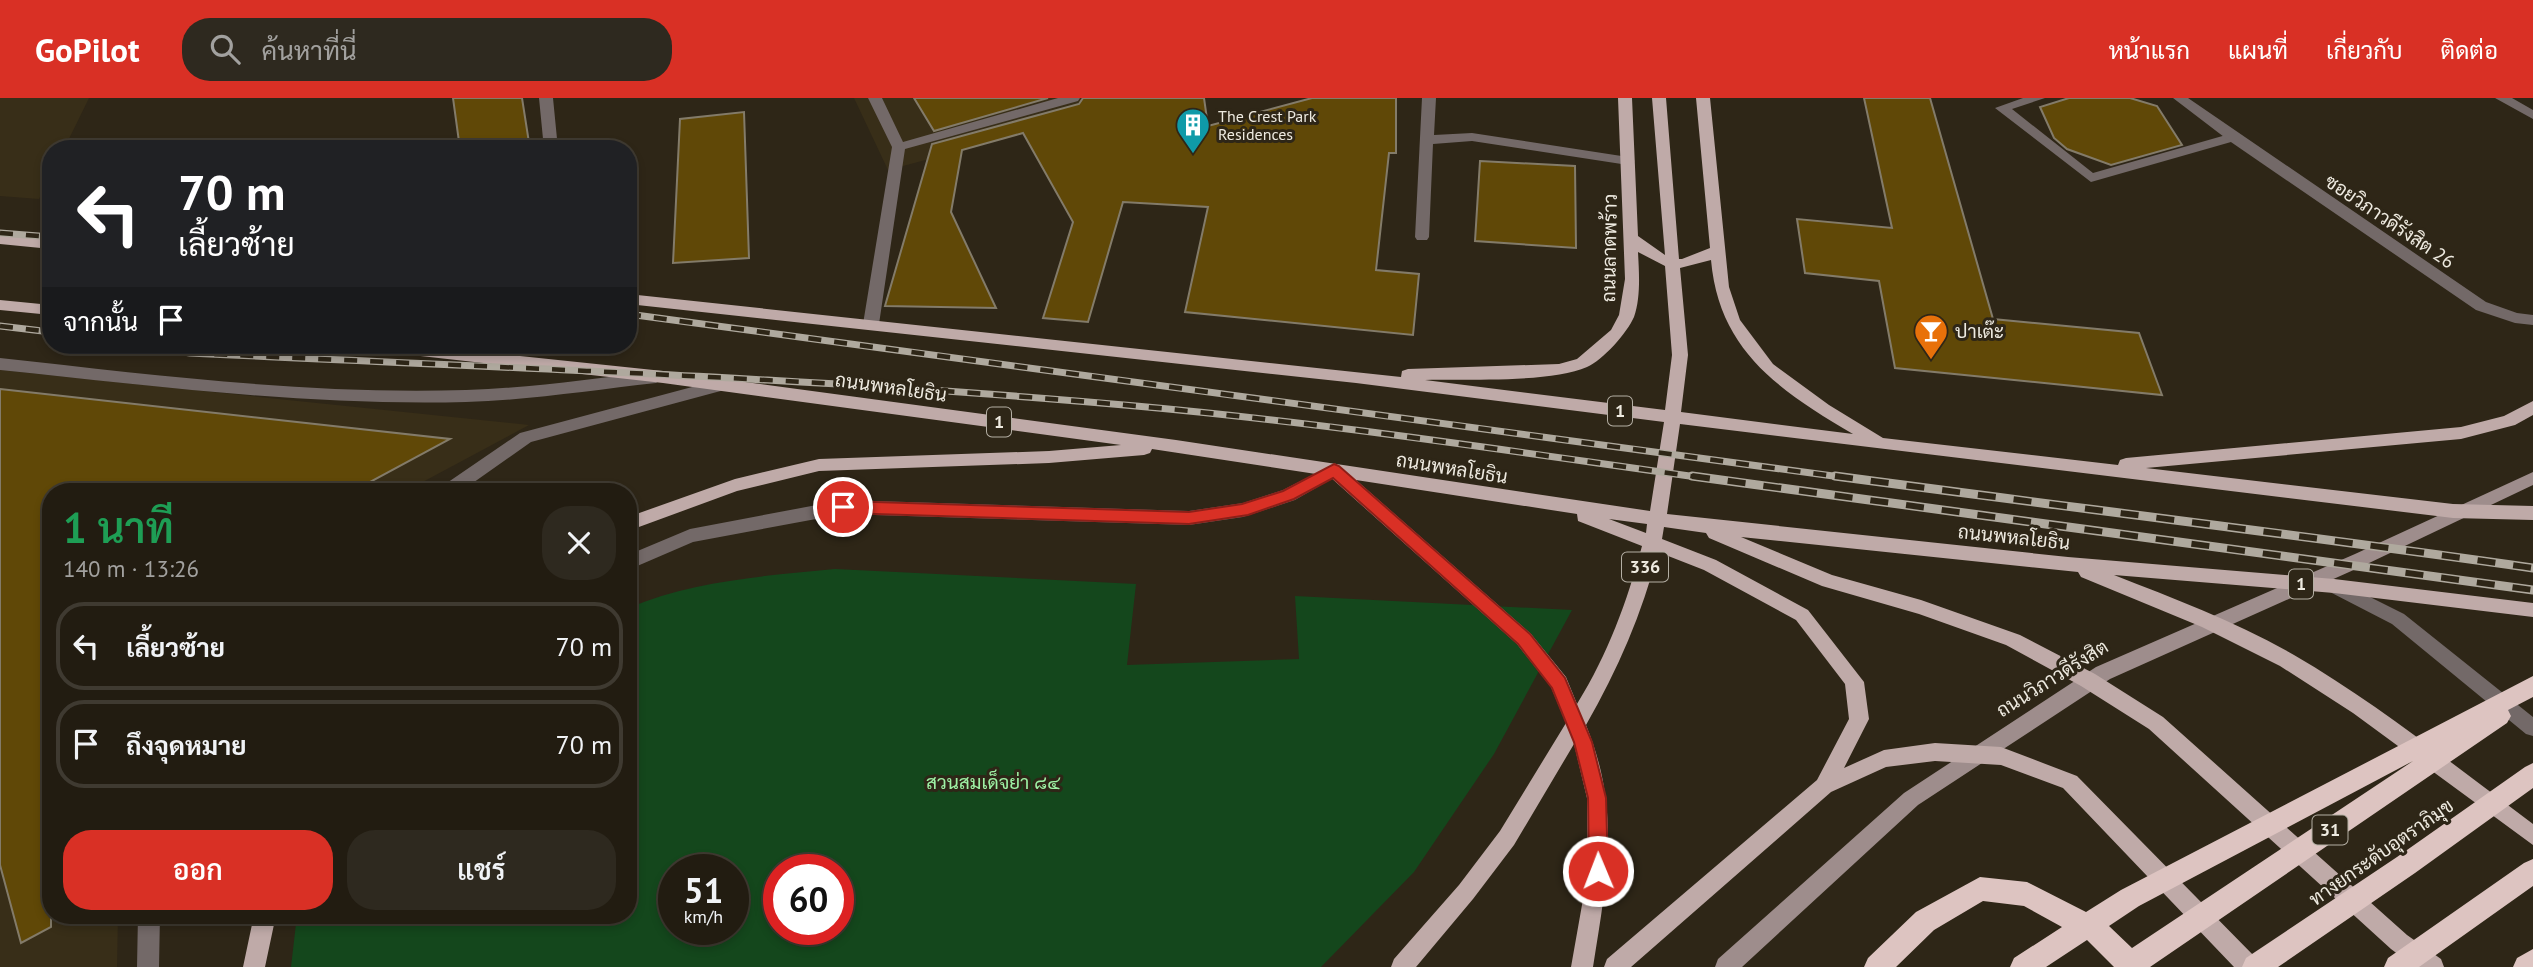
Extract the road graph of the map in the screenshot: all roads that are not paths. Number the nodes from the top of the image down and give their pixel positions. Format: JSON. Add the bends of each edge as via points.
{"nodes":[{"id":1,"x":546,"y":98,"type":"edge"},
{"id":2,"x":875,"y":98,"type":"edge"},
{"id":3,"x":1073,"y":98,"type":"edge"},
{"id":4,"x":1429,"y":98,"type":"edge"},
{"id":5,"x":1625,"y":98,"type":"edge"},
{"id":6,"x":1659,"y":98,"type":"edge"},
{"id":7,"x":1703,"y":98,"type":"edge"},
{"id":8,"x":2038,"y":98,"type":"edge"},
{"id":9,"x":2180,"y":98,"type":"edge"},
{"id":10,"x":2502,"y":98,"type":"edge"},
{"id":11,"x":2533,"y":115,"type":"edge"},
{"id":12,"x":2233,"y":138,"type":"junction"},
{"id":13,"x":550,"y":140,"type":"edge"},
{"id":14,"x":1425,"y":140,"type":"junction"},
{"id":15,"x":899,"y":147,"type":"junction"},
{"id":16,"x":1628,"y":161,"type":"junction"},
{"id":17,"x":1422,"y":237,"type":"dead end"},
{"id":18,"x":1631,"y":238,"type":"junction"},
{"id":19,"x":0,"y":239,"type":"edge"},
{"id":20,"x":42,"y":243,"type":"edge"},
{"id":21,"x":1718,"y":250,"type":"junction"},
{"id":22,"x":637,"y":300,"type":"edge"},
{"id":23,"x":0,"y":305,"type":"edge"},
{"id":24,"x":42,"y":309,"type":"edge"},
{"id":25,"x":2533,"y":320,"type":"edge"},
{"id":26,"x":872,"y":324,"type":"junction"},
{"id":27,"x":451,"y":354,"type":"edge"},
{"id":28,"x":0,"y":364,"type":"edge"},
{"id":29,"x":663,"y":377,"type":"junction"},
{"id":30,"x":1356,"y":377,"type":"junction"},
{"id":31,"x":722,"y":385,"type":"junction"},
{"id":32,"x":2533,"y":407,"type":"edge"},
{"id":33,"x":2509,"y":421,"type":"junction"},
{"id":34,"x":2533,"y":422,"type":"edge"},
{"id":35,"x":1884,"y":444,"type":"junction"},
{"id":36,"x":1176,"y":446,"type":"junction"},
{"id":37,"x":2088,"y":467,"type":"junction"},
{"id":38,"x":1334,"y":470,"type":"junction"},
{"id":39,"x":2533,"y":478,"type":"edge"},
{"id":40,"x":460,"y":483,"type":"edge"},
{"id":41,"x":1556,"y":505,"type":"junction"},
{"id":42,"x":2533,"y":513,"type":"edge"},
{"id":43,"x":637,"y":521,"type":"edge"},
{"id":44,"x":1695,"y":525,"type":"junction"},
{"id":45,"x":637,"y":560,"type":"edge"},
{"id":46,"x":2068,"y":564,"type":"junction"},
{"id":47,"x":2334,"y":586,"type":"junction"},
{"id":48,"x":2533,"y":610,"type":"edge"},
{"id":49,"x":2533,"y":686,"type":"edge"},
{"id":50,"x":2533,"y":694,"type":"edge"},
{"id":51,"x":2533,"y":728,"type":"edge"},
{"id":52,"x":2533,"y":774,"type":"edge"},
{"id":53,"x":1824,"y":786,"type":"junction"},
{"id":54,"x":2533,"y":836,"type":"edge"},
{"id":55,"x":2533,"y":871,"type":"edge"},
{"id":56,"x":149,"y":924,"type":"edge"},
{"id":57,"x":263,"y":924,"type":"edge"},
{"id":58,"x":2533,"y":962,"type":"edge"},
{"id":59,"x":148,"y":967,"type":"edge"},
{"id":60,"x":254,"y":967,"type":"edge"},
{"id":61,"x":1402,"y":967,"type":"edge"},
{"id":62,"x":1582,"y":967,"type":"edge"},
{"id":63,"x":1615,"y":967,"type":"edge"},
{"id":64,"x":1726,"y":967,"type":"edge"},
{"id":65,"x":1877,"y":967,"type":"edge"},
{"id":66,"x":2023,"y":967,"type":"edge"},
{"id":67,"x":2127,"y":967,"type":"edge"},
{"id":68,"x":2133,"y":967,"type":"edge"},
{"id":69,"x":2252,"y":967,"type":"edge"},
{"id":70,"x":2397,"y":967,"type":"edge"},
{"id":71,"x":2432,"y":967,"type":"edge"},
{"id":72,"x":2526,"y":967,"type":"edge"}],
"edges":[{"from":1,"to":13,"type":"street"},
{"from":2,"to":15,"type":"street"},
{"from":3,"to":15,"type":"street"},
{"from":4,"to":14,"type":"street"},
{"from":5,"to":16,"type":"main road","name":"ถนนลาดพร้าว"},
{"from":6,"to":61,"type":"main road","number":"336","via":[[1680,355],[1655,531],[1636,603],[1605,675],[1507,838]]},
{"from":7,"to":21,"type":"main road"},
{"from":8,"to":12,"type":"street","via":[[2002,108],[2091,178]]},
{"from":9,"to":12,"type":"street","name":"ซอยวิภาวดีรังสิต 26"},
{"from":10,"to":11,"type":"street"},
{"from":12,"to":25,"type":"street","name":"ซอยวิภาวดีรังสิต 26","via":[[2482,306]]},
{"from":14,"to":16,"type":"street","via":[[1472,136]]},
{"from":14,"to":17,"type":"street"},
{"from":15,"to":26,"type":"street"},
{"from":16,"to":18,"type":"main road","name":"ถนนลาดพร้าว"},
{"from":18,"to":21,"type":"main road","via":[[1652,257],[1675,264],[1698,262]]},
{"from":18,"to":30,"type":"main road","name":"ถนนลาดพร้าว","via":[[1627,315],[1617,333],[1583,363],[1559,370]]},
{"from":19,"to":20,"type":"main road"},
{"from":21,"to":35,"type":"main road","via":[[1721,287],[1733,321],[1767,368],[1823,409]]},
{"from":22,"to":26,"type":"main road","number":"1"},
{"from":23,"to":24,"type":"main road"},
{"from":26,"to":30,"type":"main road","number":"1"},
{"from":27,"to":29,"type":"main road","name":"ถนนพหลโยธิน","number":"1"},
{"from":28,"to":29,"type":"street","via":[[228,388],[357,395],[467,396]]},
{"from":29,"to":31,"type":"main road","name":"ถนนพหลโยธิน","number":"1"},
{"from":30,"to":35,"type":"main road","number":"1"},
{"from":31,"to":36,"type":"main road","name":"ถนนพหลโยธิน","number":"1"},
{"from":31,"to":40,"type":"street","via":[[526,438]]},
{"from":32,"to":33,"type":"main road"},
{"from":33,"to":34,"type":"main road"},
{"from":33,"to":37,"type":"main road","via":[[2462,433],[2403,440]]},
{"from":35,"to":37,"type":"main road","number":"1"},
{"from":36,"to":38,"type":"main road","name":"ถนนพหลโยธิน","number":"1"},
{"from":36,"to":43,"type":"main road","via":[[1036,458],[819,465],[724,489]]},
{"from":37,"to":42,"type":"main road","number":"1","via":[[2453,511]]},
{"from":38,"to":41,"type":"main road","name":"ถนนพหลโยธิน","number":"1"},
{"from":38,"to":45,"type":"street","via":[[1289,495],[1243,510],[1189,518],[843,507],[690,536]]},
{"from":38,"to":62,"type":"main road","via":[[1524,639],[1559,684],[1583,742],[1597,798],[1598,871]]},
{"from":39,"to":64,"type":"main road","name":"ถนนวิภาวดีรังสิต","via":[[2102,673],[1912,799]]},
{"from":41,"to":44,"type":"main road","name":"ถนนพหลโยธิน","number":"1"},
{"from":41,"to":53,"type":"main road","via":[[1710,565],[1802,615],[1854,682],[1859,719]]},
{"from":44,"to":46,"type":"main road","name":"ถนนพหลโยธิน","number":"1"},
{"from":44,"to":71,"type":"main road","via":[[1828,580],[2013,639],[2088,680],[2157,723]]},
{"from":46,"to":47,"type":"main road","name":"ถนนพหลโยธิน","number":"1"},
{"from":46,"to":54,"type":"main road","via":[[2181,609],[2316,679]]},
{"from":47,"to":48,"type":"main road","name":"ถนนพหลโยธิน","number":"1"},
{"from":47,"to":51,"type":"street","via":[[2398,619]]},
{"from":49,"to":66,"type":"highway","via":[[2130,898]]},
{"from":50,"to":67,"type":"highway","number":"31"},
{"from":52,"to":69,"type":"highway","name":"ทางยกระดับอุตราภิมุข"},
{"from":53,"to":63,"type":"main road"},
{"from":53,"to":69,"type":"main road","via":[[1884,759],[1935,752],[2001,756],[2070,782]]},
{"from":55,"to":70,"type":"highway"},
{"from":56,"to":59,"type":"street"},
{"from":57,"to":60,"type":"main road"},
{"from":58,"to":72,"type":"highway"},
{"from":65,"to":68,"type":"highway","via":[[1925,921],[1980,889],[2027,894],[2097,932]]}]}
